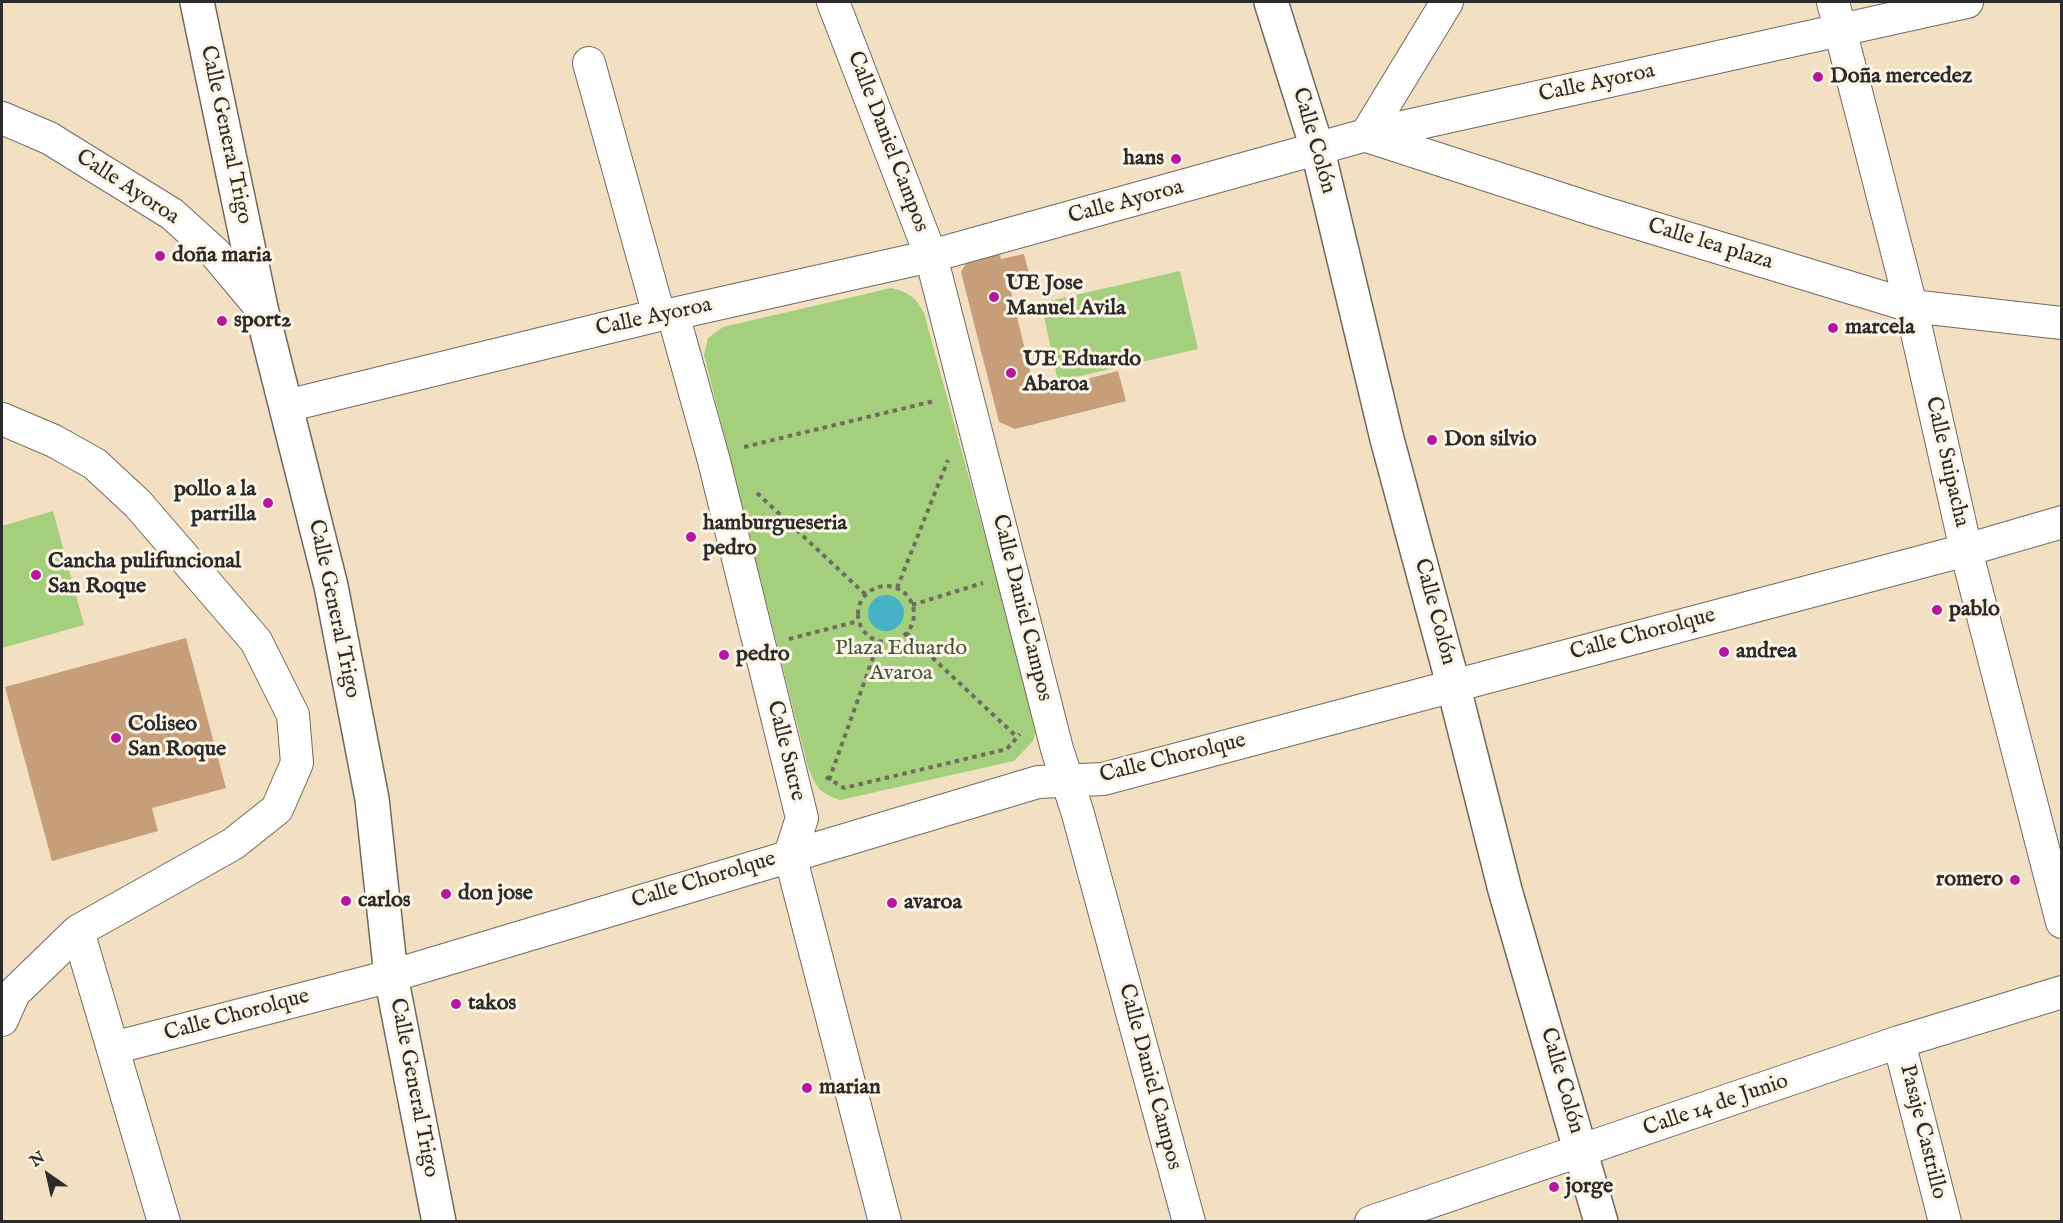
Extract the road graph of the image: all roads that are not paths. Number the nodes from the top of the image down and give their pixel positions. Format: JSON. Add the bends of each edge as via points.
{"nodes":[{"id":1,"x":197,"y":2,"type":"edge"},
{"id":2,"x":833,"y":2,"type":"edge"},
{"id":3,"x":1270,"y":2,"type":"edge"},
{"id":4,"x":1447,"y":2,"type":"edge"},
{"id":5,"x":1967,"y":2,"type":"edge"},
{"id":6,"x":1837,"y":16,"type":"edge"},
{"id":7,"x":590,"y":63,"type":"dead end"},
{"id":8,"x":2,"y":118,"type":"edge"},
{"id":9,"x":1366,"y":135,"type":"junction"},
{"id":10,"x":1318,"y":151,"type":"junction"},
{"id":11,"x":931,"y":256,"type":"junction"},
{"id":12,"x":1911,"y":306,"type":"junction"},
{"id":13,"x":261,"y":308,"type":"junction"},
{"id":14,"x":666,"y":314,"type":"junction"},
{"id":15,"x":2061,"y":323,"type":"edge"},
{"id":16,"x":286,"y":406,"type":"junction"},
{"id":17,"x":2,"y":419,"type":"edge"},
{"id":18,"x":2061,"y":522,"type":"edge"},
{"id":19,"x":1966,"y":550,"type":"junction"},
{"id":20,"x":1453,"y":684,"type":"junction"},
{"id":21,"x":1068,"y":781,"type":"junction"},
{"id":22,"x":790,"y":855,"type":"junction"},
{"id":23,"x":2061,"y":922,"type":"edge"},
{"id":24,"x":78,"y":931,"type":"junction"},
{"id":25,"x":391,"y":976,"type":"junction"},
{"id":26,"x":2061,"y":992,"type":"edge"},
{"id":27,"x":2,"y":1020,"type":"edge"},
{"id":28,"x":1899,"y":1042,"type":"junction"},
{"id":29,"x":113,"y":1048,"type":"junction"},
{"id":30,"x":1582,"y":1152,"type":"junction"},
{"id":31,"x":164,"y":1221,"type":"edge"},
{"id":32,"x":439,"y":1221,"type":"edge"},
{"id":33,"x":885,"y":1221,"type":"edge"},
{"id":34,"x":1189,"y":1221,"type":"edge"},
{"id":35,"x":1371,"y":1221,"type":"edge"},
{"id":36,"x":1601,"y":1221,"type":"edge"},
{"id":37,"x":1945,"y":1221,"type":"edge"}],
"edges":[{"from":1,"to":13,"type":"main road","name":"Calle General Trigo"},
{"from":2,"to":11,"type":"street","name":"Calle Daniel Campos"},
{"from":3,"to":10,"type":"main road","name":"Calle Colón"},
{"from":4,"to":9,"type":"street"},
{"from":5,"to":6,"type":"street","name":"Calle Ayoroa"},
{"from":6,"to":9,"type":"street","name":"Calle Ayoroa"},
{"from":6,"to":12,"type":"street","name":"Calle Suipacha"},
{"from":7,"to":14,"type":"street","name":"Calle Sucre"},
{"from":8,"to":13,"type":"street","name":"Calle Ayoroa","via":[[49,138],[172,214],[215,253]]},
{"from":9,"to":10,"type":"street","name":"Calle Ayoroa"},
{"from":9,"to":12,"type":"street","name":"Calle lea plaza","via":[[1601,212]]},
{"from":10,"to":11,"type":"street","name":"Calle Ayoroa"},
{"from":10,"to":20,"type":"main road","name":"Calle Colón","via":[[1387,439]]},
{"from":11,"to":14,"type":"street","name":"Calle Ayoroa"},
{"from":11,"to":21,"type":"street","name":"Calle Daniel Campos"},
{"from":12,"to":15,"type":"street","name":"Calle lea plaza"},
{"from":12,"to":19,"type":"street","name":"Calle Suipacha"},
{"from":13,"to":16,"type":"main road","name":"Calle General Trigo"},
{"from":14,"to":16,"type":"street","name":"Calle Ayoroa"},
{"from":14,"to":22,"type":"street","name":"Calle Sucre","via":[[714,461],[802,818]]},
{"from":16,"to":25,"type":"main road","name":"Calle General Trigo","via":[[331,586],[372,799]]},
{"from":17,"to":24,"type":"street","via":[[95,464],[138,504],[256,642],[293,716],[297,763],[277,809],[233,844]]},
{"from":18,"to":19,"type":"street","name":"Calle Chorolque"},
{"from":19,"to":20,"type":"street","name":"Calle Chorolque"},
{"from":19,"to":23,"type":"street","name":"Calle Suipacha"},
{"from":20,"to":21,"type":"street","name":"Calle Chorolque","via":[[1103,779]]},
{"from":20,"to":30,"type":"main road","name":"Calle Colón","via":[[1505,890]]},
{"from":21,"to":22,"type":"street","name":"Calle Chorolque","via":[[1038,782]]},
{"from":21,"to":34,"type":"street","name":"Calle Daniel Campos"},
{"from":22,"to":25,"type":"street","name":"Calle Chorolque"},
{"from":22,"to":33,"type":"street"},
{"from":24,"to":27,"type":"street","via":[[14,993]]},
{"from":24,"to":29,"type":"street"},
{"from":25,"to":29,"type":"street","name":"Calle Chorolque"},
{"from":25,"to":32,"type":"main road","name":"Calle General Trigo"},
{"from":26,"to":28,"type":"street","name":"Calle 14 de Junio"},
{"from":28,"to":30,"type":"street","name":"Calle 14 de Junio"},
{"from":28,"to":37,"type":"street","name":"Pasaje Castrillo"},
{"from":29,"to":31,"type":"street"},
{"from":30,"to":35,"type":"street","name":"Calle 14 de Junio"},
{"from":30,"to":36,"type":"main road","name":"Calle Colón"}]}
